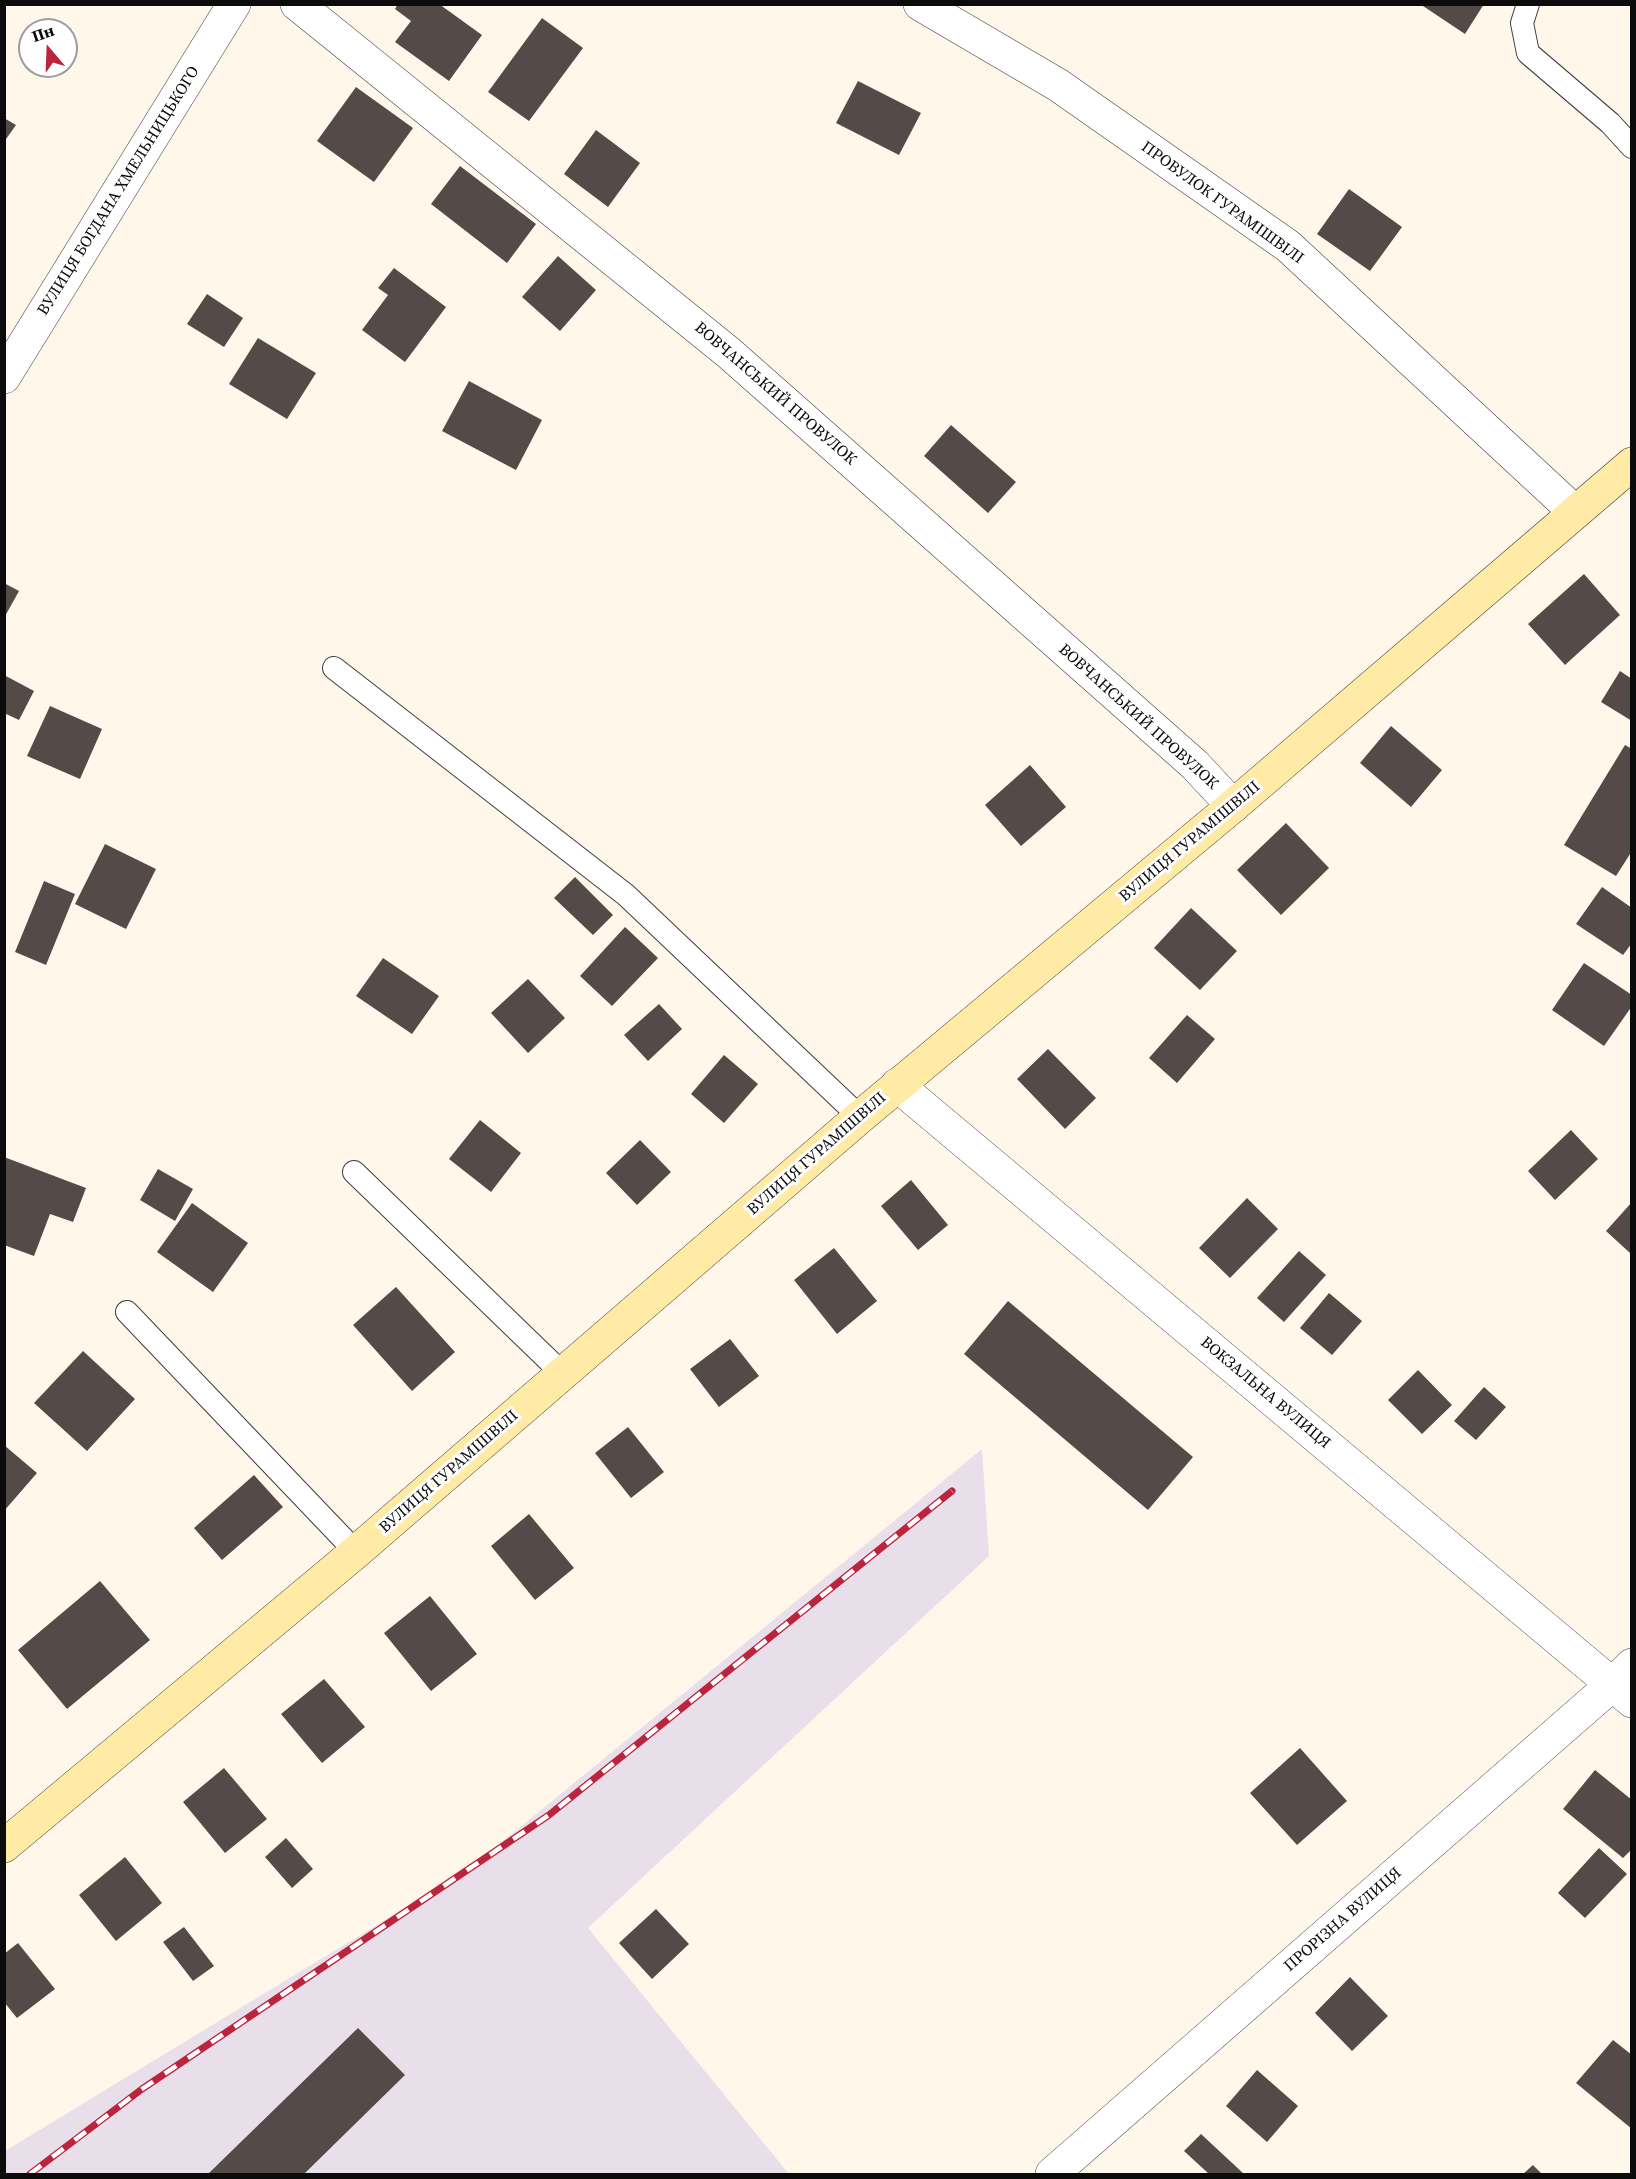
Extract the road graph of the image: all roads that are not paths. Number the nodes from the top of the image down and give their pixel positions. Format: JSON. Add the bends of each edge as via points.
{"nodes":[{"id":1,"x":234,"y":4,"type":"edge"},
{"id":2,"x":297,"y":4,"type":"edge"},
{"id":3,"x":920,"y":4,"type":"edge"},
{"id":4,"x":1528,"y":4,"type":"edge"},
{"id":5,"x":1632,"y":147,"type":"edge"},
{"id":6,"x":4,"y":377,"type":"edge"},
{"id":7,"x":1632,"y":464,"type":"edge"},
{"id":8,"x":1575,"y":512,"type":"junction"},
{"id":9,"x":334,"y":668,"type":"dead end"},
{"id":10,"x":1233,"y":807,"type":"junction"},
{"id":11,"x":897,"y":1085,"type":"junction"},
{"id":12,"x":860,"y":1117,"type":"junction"},
{"id":13,"x":354,"y":1172,"type":"dead end"},
{"id":14,"x":126,"y":1312,"type":"dead end"},
{"id":15,"x":562,"y":1374,"type":"junction"},
{"id":16,"x":356,"y":1552,"type":"junction"},
{"id":17,"x":1625,"y":1683,"type":"edge"},
{"id":18,"x":4,"y":1846,"type":"edge"},
{"id":19,"x":1052,"y":2175,"type":"edge"}],
"edges":[{"from":1,"to":6,"type":"street","name":"ВУЛИЦЯ БОГДАНА ХМЕЛЬНИЦЬКОГО"},
{"from":2,"to":10,"type":"street","name":"ВОВЧАНСЬКИЙ ПРОВУЛОК","via":[[729,353],[1195,765]]},
{"from":3,"to":8,"type":"street","name":"ПРОВУЛОК ГУРАМІШВІЛІ","via":[[1058,86],[1288,246]]},
{"from":4,"to":5,"type":"lane","via":[[1522,23],[1528,53],[1610,123]]},
{"from":7,"to":8,"type":"main road","name":"ВУЛИЦЯ ГУРАМІШВІЛІ"},
{"from":8,"to":10,"type":"main road","name":"ВУЛИЦЯ ГУРАМІШВІЛІ"},
{"from":9,"to":12,"type":"lane","via":[[626,895]]},
{"from":10,"to":11,"type":"main road","name":"ВУЛИЦЯ ГУРАМІШВІЛІ"},
{"from":11,"to":12,"type":"main road","name":"ВУЛИЦЯ ГУРАМІШВІЛІ"},
{"from":11,"to":17,"type":"street","name":"ВОКЗАЛЬНА ВУЛИЦЯ"},
{"from":12,"to":15,"type":"main road","name":"ВУЛИЦЯ ГУРАМІШВІЛІ"},
{"from":13,"to":15,"type":"lane"},
{"from":14,"to":16,"type":"lane"},
{"from":15,"to":16,"type":"main road","name":"ВУЛИЦЯ ГУРАМІШВІЛІ"},
{"from":16,"to":18,"type":"main road","name":"ВУЛИЦЯ ГУРАМІШВІЛІ"},
{"from":17,"to":19,"type":"street","name":"ПРОРІЗНА ВУЛИЦЯ"}]}
